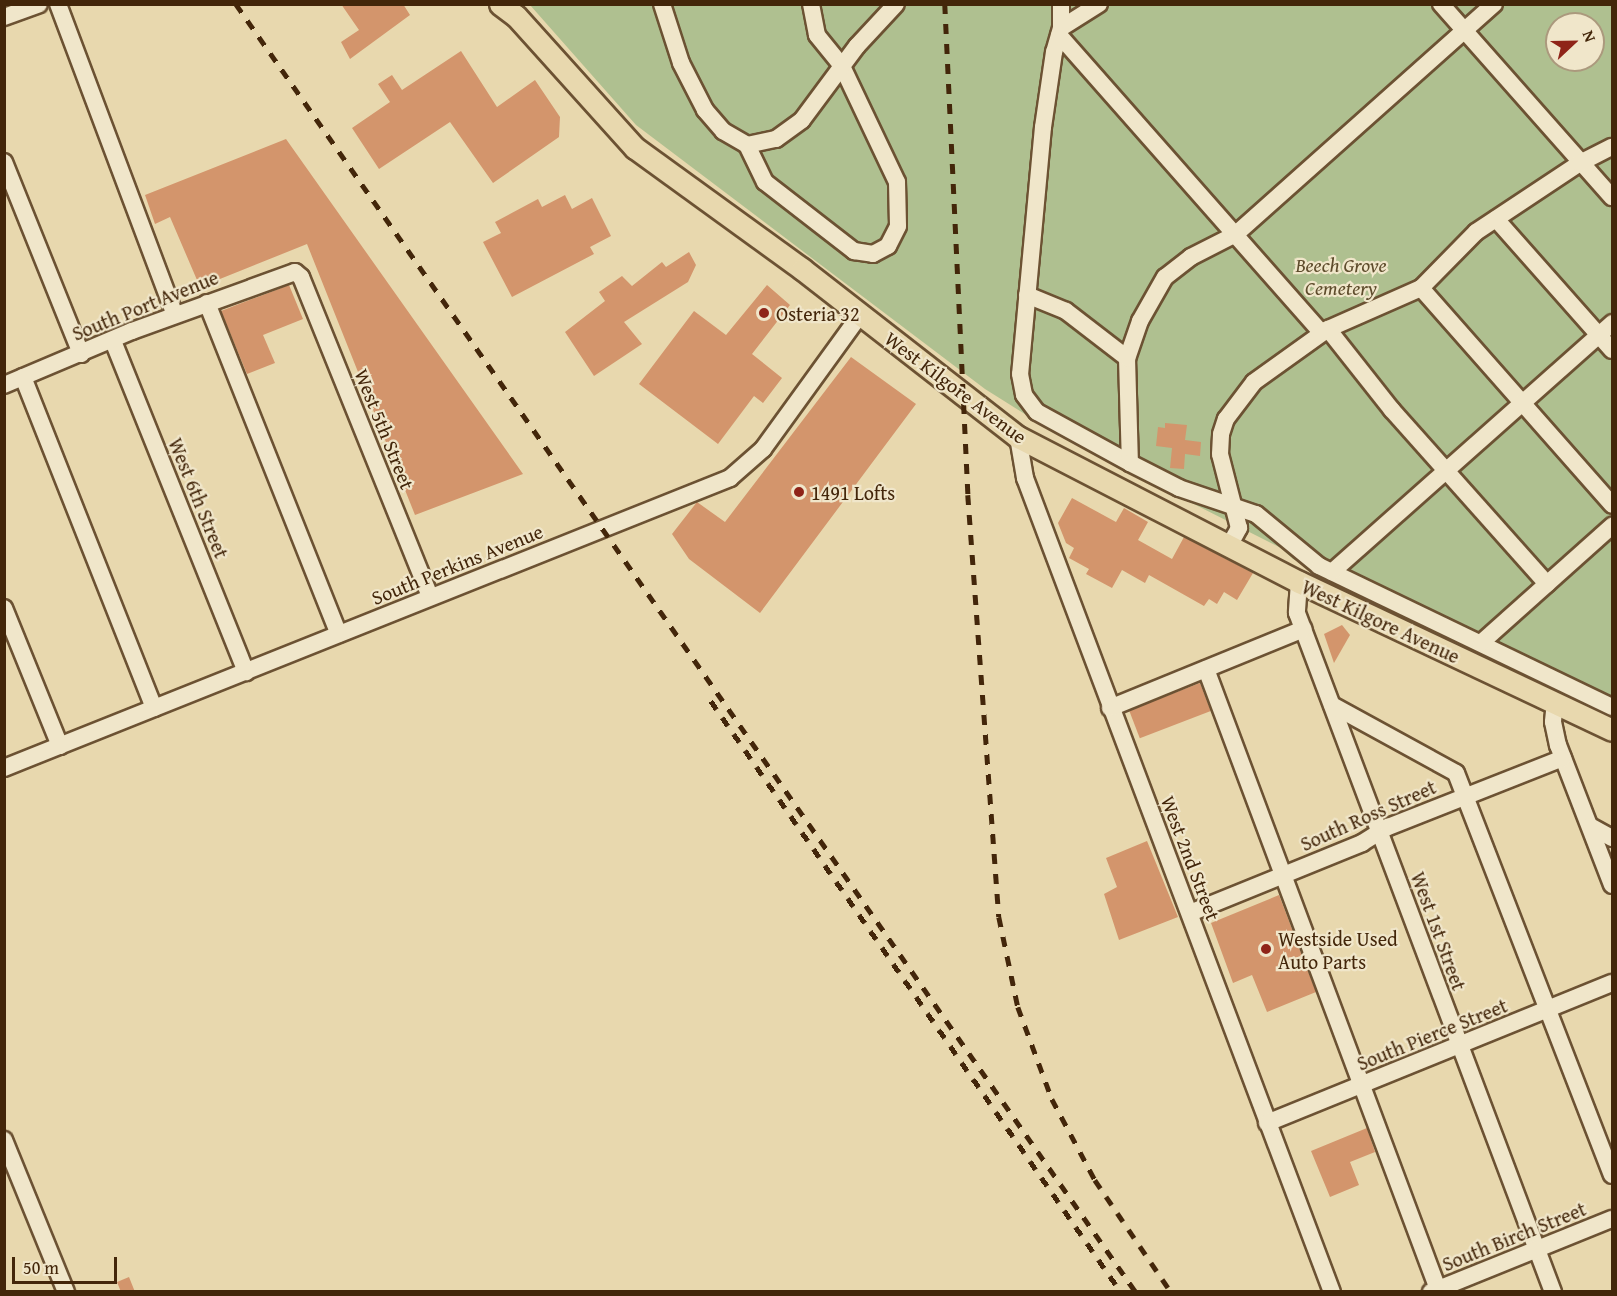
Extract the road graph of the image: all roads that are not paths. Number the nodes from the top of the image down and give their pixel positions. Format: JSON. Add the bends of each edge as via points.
{"nodes":[{"id":1,"x":58,"y":4,"type":"edge"},
{"id":2,"x":500,"y":4,"type":"edge"},
{"id":3,"x":662,"y":4,"type":"edge"},
{"id":4,"x":811,"y":4,"type":"edge"},
{"id":5,"x":896,"y":4,"type":"edge"},
{"id":6,"x":1061,"y":4,"type":"edge"},
{"id":7,"x":1099,"y":4,"type":"edge"},
{"id":8,"x":1441,"y":4,"type":"edge"},
{"id":9,"x":1494,"y":4,"type":"edge"},
{"id":10,"x":37,"y":5,"type":"edge"},
{"id":11,"x":4,"y":17,"type":"edge"},
{"id":12,"x":1463,"y":31,"type":"junction"},
{"id":13,"x":1060,"y":32,"type":"junction"},
{"id":14,"x":842,"y":66,"type":"junction"},
{"id":15,"x":747,"y":145,"type":"junction"},
{"id":16,"x":1612,"y":147,"type":"edge"},
{"id":17,"x":4,"y":162,"type":"edge"},
{"id":18,"x":1580,"y":163,"type":"junction"},
{"id":19,"x":1612,"y":197,"type":"edge"},
{"id":20,"x":1496,"y":219,"type":"junction"},
{"id":21,"x":1236,"y":234,"type":"junction"},
{"id":22,"x":301,"y":277,"type":"joint"},
{"id":23,"x":1421,"y":288,"type":"junction"},
{"id":24,"x":1027,"y":295,"type":"junction"},
{"id":25,"x":207,"y":303,"type":"junction"},
{"id":26,"x":175,"y":315,"type":"junction"},
{"id":27,"x":860,"y":315,"type":"junction"},
{"id":28,"x":1612,"y":323,"type":"edge"},
{"id":29,"x":1325,"y":331,"type":"junction"},
{"id":30,"x":1599,"y":335,"type":"junction"},
{"id":31,"x":113,"y":340,"type":"junction"},
{"id":32,"x":1612,"y":350,"type":"edge"},
{"id":33,"x":81,"y":354,"type":"junction"},
{"id":34,"x":1127,"y":358,"type":"junction"},
{"id":35,"x":23,"y":377,"type":"junction"},
{"id":36,"x":4,"y":385,"type":"edge"},
{"id":37,"x":1522,"y":403,"type":"junction"},
{"id":38,"x":1018,"y":437,"type":"junction"},
{"id":39,"x":1130,"y":463,"type":"junction"},
{"id":40,"x":1446,"y":470,"type":"junction"},
{"id":41,"x":1612,"y":505,"type":"edge"},
{"id":42,"x":1232,"y":507,"type":"junction"},
{"id":43,"x":1612,"y":526,"type":"edge"},
{"id":44,"x":1228,"y":546,"type":"junction"},
{"id":45,"x":1332,"y":572,"type":"junction"},
{"id":46,"x":1299,"y":582,"type":"junction"},
{"id":47,"x":1547,"y":584,"type":"junction"},
{"id":48,"x":430,"y":597,"type":"junction"},
{"id":49,"x":4,"y":609,"type":"edge"},
{"id":50,"x":1304,"y":629,"type":"junction"},
{"id":51,"x":339,"y":634,"type":"junction"},
{"id":52,"x":1481,"y":644,"type":"junction"},
{"id":53,"x":1206,"y":669,"type":"junction"},
{"id":54,"x":246,"y":672,"type":"junction"},
{"id":55,"x":1555,"y":702,"type":"junction"},
{"id":56,"x":1332,"y":705,"type":"junction"},
{"id":57,"x":1612,"y":706,"type":"edge"},
{"id":58,"x":154,"y":708,"type":"junction"},
{"id":59,"x":1110,"y":708,"type":"junction"},
{"id":60,"x":1612,"y":730,"type":"edge"},
{"id":61,"x":60,"y":746,"type":"junction"},
{"id":62,"x":1563,"y":758,"type":"junction"},
{"id":63,"x":4,"y":768,"type":"edge"},
{"id":64,"x":1467,"y":795,"type":"junction"},
{"id":65,"x":1590,"y":826,"type":"junction"},
{"id":66,"x":1380,"y":832,"type":"junction"},
{"id":67,"x":1612,"y":838,"type":"edge"},
{"id":68,"x":1283,"y":875,"type":"junction"},
{"id":69,"x":1612,"y":885,"type":"edge"},
{"id":70,"x":1190,"y":913,"type":"junction"},
{"id":71,"x":1612,"y":983,"type":"edge"},
{"id":72,"x":1547,"y":1011,"type":"junction"},
{"id":73,"x":1459,"y":1046,"type":"junction"},
{"id":74,"x":1361,"y":1085,"type":"junction"},
{"id":75,"x":1267,"y":1123,"type":"junction"},
{"id":76,"x":6,"y":1146,"type":"edge"},
{"id":77,"x":1612,"y":1175,"type":"edge"},
{"id":78,"x":1612,"y":1219,"type":"edge"},
{"id":79,"x":1538,"y":1249,"type":"junction"},
{"id":80,"x":1436,"y":1291,"type":"edge"},
{"id":81,"x":66,"y":1292,"type":"edge"},
{"id":82,"x":1332,"y":1292,"type":"edge"},
{"id":83,"x":1553,"y":1292,"type":"edge"}],
"edges":[{"from":1,"to":26,"type":"street"},
{"from":2,"to":27,"type":"main road","name":"West Kilgore Avenue","via":[[516,16],[634,148]]},
{"from":3,"to":15,"type":"street","via":[[694,94],[723,131]]},
{"from":4,"to":14,"type":"street","via":[[817,35]]},
{"from":5,"to":14,"type":"street"},
{"from":6,"to":13,"type":"street"},
{"from":7,"to":13,"type":"street"},
{"from":8,"to":12,"type":"street"},
{"from":9,"to":12,"type":"street"},
{"from":10,"to":11,"type":"street"},
{"from":12,"to":18,"type":"street"},
{"from":12,"to":21,"type":"street"},
{"from":13,"to":21,"type":"street"},
{"from":13,"to":24,"type":"street","via":[[1043,127]]},
{"from":14,"to":15,"type":"street","via":[[815,106],[787,133]]},
{"from":14,"to":15,"type":"street","via":[[897,182],[898,226],[888,246],[873,254],[862,254],[836,238],[765,182]]},
{"from":16,"to":18,"type":"street"},
{"from":17,"to":33,"type":"street"},
{"from":18,"to":19,"type":"street"},
{"from":18,"to":20,"type":"street"},
{"from":20,"to":23,"type":"street","via":[[1476,232]]},
{"from":20,"to":30,"type":"street"},
{"from":21,"to":29,"type":"street"},
{"from":21,"to":34,"type":"street","via":[[1191,257],[1165,277],[1140,321]]},
{"from":22,"to":25,"type":"street","name":"South Port Avenue","via":[[290,271]]},
{"from":22,"to":48,"type":"street","name":"West 5th Street"},
{"from":23,"to":29,"type":"street"},
{"from":23,"to":37,"type":"street"},
{"from":24,"to":34,"type":"street","via":[[1066,311]]},
{"from":24,"to":39,"type":"street","via":[[1020,374],[1027,401],[1049,421]]},
{"from":25,"to":26,"type":"street","name":"South Port Avenue"},
{"from":25,"to":51,"type":"street"},
{"from":26,"to":31,"type":"street","name":"South Port Avenue"},
{"from":27,"to":38,"type":"main road","name":"West Kilgore Avenue"},
{"from":27,"to":48,"type":"street","name":"South Perkins Avenue","via":[[763,449],[730,478]]},
{"from":28,"to":30,"type":"street"},
{"from":29,"to":40,"type":"street"},
{"from":29,"to":42,"type":"street","via":[[1269,369],[1226,419],[1220,454]]},
{"from":30,"to":32,"type":"street"},
{"from":30,"to":37,"type":"street"},
{"from":31,"to":33,"type":"street","name":"South Port Avenue"},
{"from":31,"to":54,"type":"street","name":"West 6th Street"},
{"from":33,"to":35,"type":"street","name":"South Port Avenue"},
{"from":34,"to":39,"type":"street"},
{"from":35,"to":36,"type":"street","name":"South Port Avenue"},
{"from":35,"to":58,"type":"street"},
{"from":37,"to":40,"type":"street"},
{"from":37,"to":41,"type":"street"},
{"from":38,"to":44,"type":"main road","name":"West Kilgore Avenue"},
{"from":38,"to":59,"type":"street","name":"West 2nd Street","via":[[1025,478]]},
{"from":39,"to":42,"type":"street","via":[[1179,488]]},
{"from":40,"to":45,"type":"street"},
{"from":40,"to":47,"type":"street"},
{"from":42,"to":44,"type":"street","via":[[1239,528]]},
{"from":42,"to":45,"type":"street","via":[[1268,520],[1296,549]]},
{"from":43,"to":47,"type":"street"},
{"from":44,"to":46,"type":"main road","name":"West Kilgore Avenue"},
{"from":45,"to":52,"type":"street"},
{"from":46,"to":50,"type":"street","name":"West 1st Street","via":[[1296,605]]},
{"from":46,"to":55,"type":"main road","name":"West Kilgore Avenue"},
{"from":47,"to":52,"type":"street"},
{"from":48,"to":51,"type":"street","name":"South Perkins Avenue"},
{"from":49,"to":61,"type":"street"},
{"from":50,"to":53,"type":"street"},
{"from":50,"to":56,"type":"street","name":"West 1st Street"},
{"from":51,"to":54,"type":"street","name":"South Perkins Avenue"},
{"from":52,"to":57,"type":"street"},
{"from":53,"to":59,"type":"street"},
{"from":53,"to":68,"type":"street"},
{"from":54,"to":58,"type":"street","name":"South Perkins Avenue"},
{"from":55,"to":60,"type":"main road","name":"West Kilgore Avenue"},
{"from":55,"to":62,"type":"street","via":[[1553,722]]},
{"from":56,"to":64,"type":"street","via":[[1456,773]]},
{"from":56,"to":66,"type":"street","name":"West 1st Street"},
{"from":58,"to":61,"type":"street","name":"South Perkins Avenue"},
{"from":59,"to":70,"type":"street","name":"West 2nd Street"},
{"from":61,"to":63,"type":"street","name":"South Perkins Avenue"},
{"from":62,"to":64,"type":"street","name":"South Ross Street"},
{"from":62,"to":65,"type":"street"},
{"from":64,"to":66,"type":"street","name":"South Ross Street"},
{"from":64,"to":72,"type":"street"},
{"from":65,"to":67,"type":"street"},
{"from":65,"to":69,"type":"street"},
{"from":66,"to":68,"type":"street","name":"South Ross Street"},
{"from":66,"to":73,"type":"street","name":"West 1st Street"},
{"from":68,"to":70,"type":"street","name":"South Ross Street"},
{"from":68,"to":74,"type":"street"},
{"from":70,"to":75,"type":"street","name":"West 2nd Street"},
{"from":71,"to":72,"type":"street","name":"South Pierce Street"},
{"from":72,"to":73,"type":"street","name":"South Pierce Street"},
{"from":72,"to":77,"type":"street"},
{"from":73,"to":74,"type":"street","name":"South Pierce Street"},
{"from":73,"to":79,"type":"street","name":"West 1st Street"},
{"from":74,"to":75,"type":"street","name":"South Pierce Street"},
{"from":74,"to":80,"type":"street"},
{"from":75,"to":82,"type":"street","name":"West 2nd Street"},
{"from":76,"to":81,"type":"street"},
{"from":78,"to":79,"type":"street","name":"South Birch Street"},
{"from":79,"to":80,"type":"street","name":"South Birch Street"},
{"from":79,"to":83,"type":"street","name":"West 1st Street"}]}
